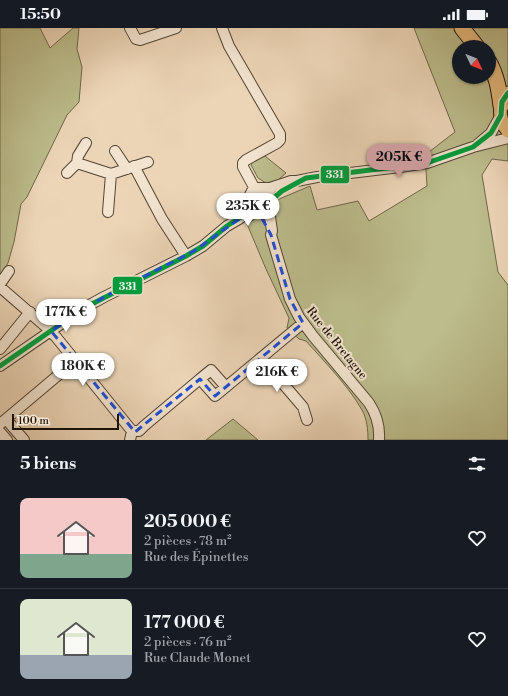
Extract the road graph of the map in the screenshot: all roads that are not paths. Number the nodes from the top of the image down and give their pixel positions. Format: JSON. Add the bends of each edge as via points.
{"nodes":[{"id":1,"x":130,"y":28,"type":"edge"},
{"id":2,"x":176,"y":28,"type":"edge"},
{"id":3,"x":222,"y":28,"type":"edge"},
{"id":4,"x":462,"y":28,"type":"edge"},
{"id":5,"x":471,"y":40,"type":"edge"},
{"id":6,"x":496,"y":76,"type":"edge"},
{"id":7,"x":503,"y":104,"type":"edge"},
{"id":8,"x":508,"y":131,"type":"edge"},
{"id":9,"x":508,"y":138,"type":"edge"},
{"id":10,"x":86,"y":143,"type":"dead end"},
{"id":11,"x":473,"y":147,"type":"junction"},
{"id":12,"x":114,"y":151,"type":"dead end"},
{"id":13,"x":148,"y":162,"type":"dead end"},
{"id":14,"x":77,"y":163,"type":"junction"},
{"id":15,"x":130,"y":168,"type":"junction"},
{"id":16,"x":67,"y":173,"type":"dead end"},
{"id":17,"x":110,"y":174,"type":"junction"},
{"id":18,"x":298,"y":181,"type":"junction"},
{"id":19,"x":259,"y":189,"type":"junction"},
{"id":20,"x":269,"y":202,"type":"junction"},
{"id":21,"x":255,"y":205,"type":"junction"},
{"id":22,"x":108,"y":212,"type":"dead end"},
{"id":23,"x":272,"y":235,"type":"junction"},
{"id":24,"x":186,"y":256,"type":"junction"},
{"id":25,"x":9,"y":271,"type":"dead end"},
{"id":26,"x":0,"y":284,"type":"edge"},
{"id":27,"x":0,"y":287,"type":"edge"},
{"id":28,"x":30,"y":312,"type":"junction"},
{"id":29,"x":303,"y":323,"type":"junction"},
{"id":30,"x":50,"y":331,"type":"junction"},
{"id":31,"x":0,"y":349,"type":"edge"},
{"id":32,"x":261,"y":358,"type":"junction"},
{"id":33,"x":75,"y":361,"type":"junction"},
{"id":34,"x":0,"y":366,"type":"edge"},
{"id":35,"x":200,"y":379,"type":"junction"},
{"id":36,"x":226,"y":387,"type":"junction"},
{"id":37,"x":307,"y":420,"type":"dead end"},
{"id":38,"x":3,"y":422,"type":"edge"},
{"id":39,"x":0,"y":432,"type":"edge"},
{"id":40,"x":131,"y":435,"type":"edge"},
{"id":41,"x":7,"y":440,"type":"edge"},
{"id":42,"x":24,"y":440,"type":"edge"},
{"id":43,"x":379,"y":440,"type":"edge"}],
"edges":[{"from":1,"to":2,"type":"street","via":[[133,36],[140,40]]},
{"from":3,"to":19,"type":"street","via":[[229,46],[280,134],[277,143],[243,163],[243,167]]},
{"from":4,"to":5,"type":"highway"},
{"from":6,"to":7,"type":"highway"},
{"from":7,"to":8,"type":"main road","via":[[503,123]]},
{"from":7,"to":11,"type":"street","via":[[491,133]]},
{"from":9,"to":11,"type":"street"},
{"from":10,"to":14,"type":"street"},
{"from":11,"to":18,"type":"street","via":[[427,163]]},
{"from":12,"to":15,"type":"street"},
{"from":13,"to":15,"type":"street"},
{"from":14,"to":16,"type":"street"},
{"from":14,"to":17,"type":"street"},
{"from":15,"to":17,"type":"street"},
{"from":15,"to":24,"type":"street"},
{"from":17,"to":22,"type":"street"},
{"from":18,"to":19,"type":"street"},
{"from":18,"to":20,"type":"street"},
{"from":19,"to":20,"type":"street","via":[[269,193]]},
{"from":19,"to":21,"type":"street","via":[[251,193]]},
{"from":20,"to":21,"type":"street","via":[[263,207]]},
{"from":20,"to":23,"type":"street","name":"Rue de Bretagne"},
{"from":21,"to":23,"type":"street","name":"Rue de Bretagne"},
{"from":21,"to":24,"type":"street","via":[[235,215],[227,226]]},
{"from":23,"to":29,"type":"street","name":"Rue de Bretagne","via":[[290,299]]},
{"from":24,"to":30,"type":"street","via":[[104,296]]},
{"from":25,"to":26,"type":"street"},
{"from":27,"to":28,"type":"street"},
{"from":28,"to":30,"type":"street"},
{"from":28,"to":31,"type":"street"},
{"from":29,"to":32,"type":"street"},
{"from":29,"to":43,"type":"street","name":"Rue de Bretagne","via":[[369,403],[377,418]]},
{"from":30,"to":33,"type":"street"},
{"from":30,"to":34,"type":"street"},
{"from":32,"to":36,"type":"street"},
{"from":32,"to":37,"type":"street","via":[[303,407]]},
{"from":33,"to":38,"type":"street"},
{"from":33,"to":40,"type":"street"},
{"from":35,"to":36,"type":"street","via":[[215,396]]},
{"from":35,"to":36,"type":"street","via":[[212,370]]},
{"from":35,"to":40,"type":"street"},
{"from":38,"to":42,"type":"street"},
{"from":39,"to":41,"type":"street"}]}
